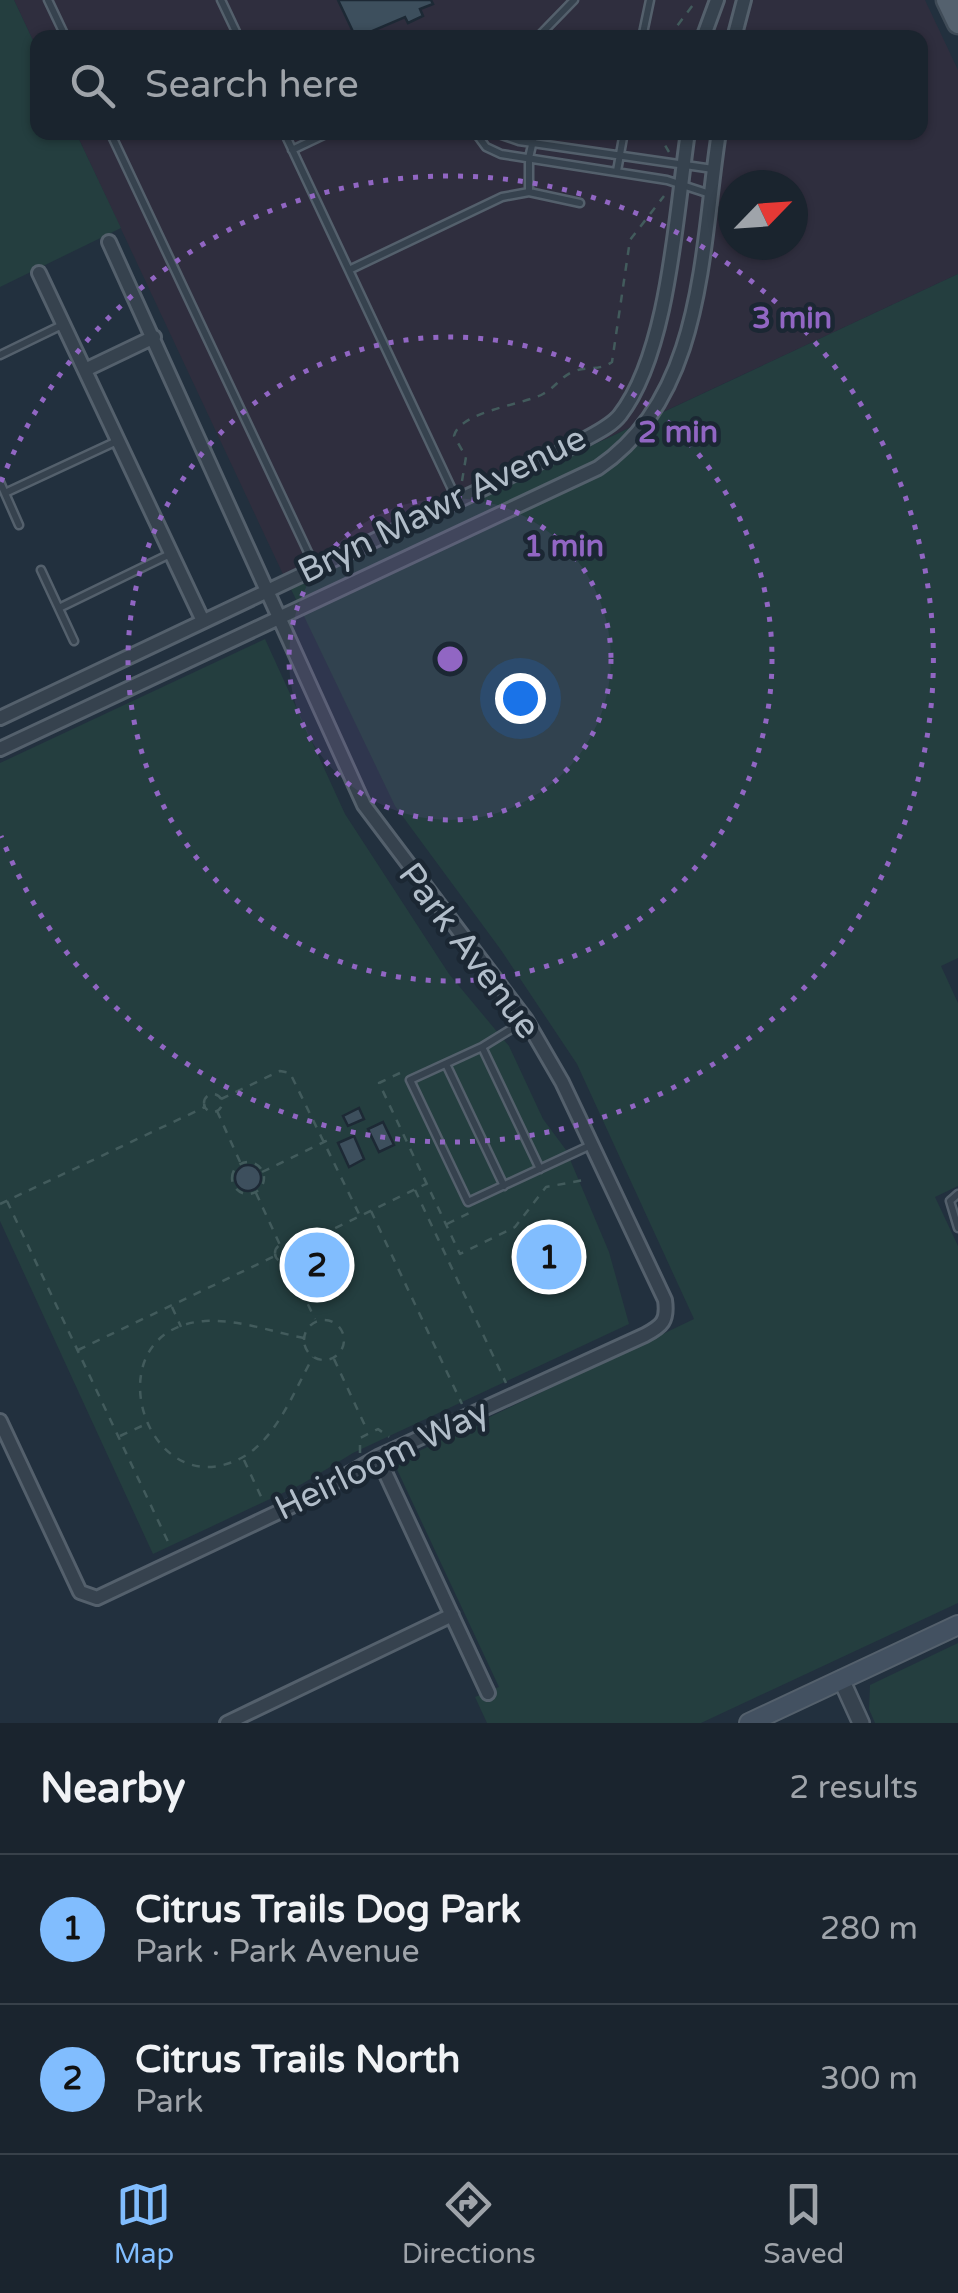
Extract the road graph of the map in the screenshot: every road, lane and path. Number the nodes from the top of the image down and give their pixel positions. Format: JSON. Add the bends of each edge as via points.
{"nodes":[{"id":1,"x":48,"y":0,"type":"edge"},
{"id":2,"x":222,"y":0,"type":"edge"},
{"id":3,"x":574,"y":0,"type":"edge"},
{"id":4,"x":650,"y":0,"type":"edge"},
{"id":5,"x":717,"y":0,"type":"edge"},
{"id":6,"x":744,"y":0,"type":"edge"},
{"id":7,"x":947,"y":0,"type":"edge"},
{"id":8,"x":696,"y":2,"type":"edge"},
{"id":9,"x":958,"y":23,"type":"edge"},
{"id":10,"x":62,"y":30,"type":"edge"},
{"id":11,"x":235,"y":30,"type":"edge"},
{"id":12,"x":546,"y":30,"type":"edge"},
{"id":13,"x":644,"y":30,"type":"edge"},
{"id":14,"x":674,"y":30,"type":"edge"},
{"id":15,"x":706,"y":30,"type":"edge"},
{"id":16,"x":736,"y":30,"type":"edge"},
{"id":17,"x":114,"y":140,"type":"edge"},
{"id":18,"x":288,"y":140,"type":"edge"},
{"id":19,"x":313,"y":140,"type":"edge"},
{"id":20,"x":482,"y":140,"type":"edge"},
{"id":21,"x":522,"y":140,"type":"edge"},
{"id":22,"x":533,"y":140,"type":"edge"},
{"id":23,"x":623,"y":140,"type":"edge"},
{"id":24,"x":662,"y":140,"type":"edge"},
{"id":25,"x":687,"y":140,"type":"edge"},
{"id":26,"x":718,"y":140,"type":"edge"},
{"id":27,"x":532,"y":143,"type":"junction"},
{"id":28,"x":292,"y":150,"type":"junction"},
{"id":29,"x":671,"y":155,"type":"dead end"},
{"id":30,"x":620,"y":156,"type":"junction"},
{"id":31,"x":528,"y":158,"type":"junction"},
{"id":32,"x":683,"y":164,"type":"junction"},
{"id":33,"x":715,"y":169,"type":"junction"},
{"id":34,"x":617,"y":171,"type":"junction"},
{"id":35,"x":680,"y":184,"type":"junction"},
{"id":36,"x":528,"y":192,"type":"junction"},
{"id":37,"x":710,"y":194,"type":"junction"},
{"id":38,"x":664,"y":196,"type":"dead end"},
{"id":39,"x":580,"y":202,"type":"dead end"},
{"id":40,"x":110,"y":242,"type":"dead end"},
{"id":41,"x":349,"y":270,"type":"junction"},
{"id":42,"x":39,"y":273,"type":"dead end"},
{"id":43,"x":64,"y":324,"type":"junction"},
{"id":44,"x":154,"y":337,"type":"junction"},
{"id":45,"x":0,"y":356,"type":"edge"},
{"id":46,"x":85,"y":370,"type":"junction"},
{"id":47,"x":118,"y":440,"type":"junction"},
{"id":48,"x":462,"y":481,"type":"dead end"},
{"id":49,"x":0,"y":482,"type":"edge"},
{"id":50,"x":5,"y":492,"type":"junction"},
{"id":51,"x":458,"y":500,"type":"junction"},
{"id":52,"x":19,"y":525,"type":"dead end"},
{"id":53,"x":171,"y":553,"type":"junction"},
{"id":54,"x":315,"y":567,"type":"junction"},
{"id":55,"x":41,"y":570,"type":"dead end"},
{"id":56,"x":268,"y":589,"type":"junction"},
{"id":57,"x":58,"y":608,"type":"junction"},
{"id":58,"x":280,"y":619,"type":"junction"},
{"id":59,"x":203,"y":620,"type":"junction"},
{"id":60,"x":74,"y":641,"type":"dead end"},
{"id":61,"x":0,"y":718,"type":"edge"},
{"id":62,"x":0,"y":749,"type":"edge"},
{"id":63,"x":526,"y":1020,"type":"junction"},
{"id":64,"x":482,"y":1047,"type":"junction"},
{"id":65,"x":446,"y":1064,"type":"junction"},
{"id":66,"x":221,"y":1099,"type":"junction"},
{"id":67,"x":205,"y":1107,"type":"junction"},
{"id":68,"x":217,"y":1111,"type":"junction"},
{"id":69,"x":326,"y":1141,"type":"junction"},
{"id":70,"x":592,"y":1145,"type":"junction"},
{"id":71,"x":241,"y":1164,"type":"junction"},
{"id":72,"x":540,"y":1169,"type":"junction"},
{"id":73,"x":262,"y":1172,"type":"junction"},
{"id":74,"x":584,"y":1180,"type":"dead end"},
{"id":75,"x":504,"y":1186,"type":"junction"},
{"id":76,"x":415,"y":1190,"type":"junction"},
{"id":77,"x":255,"y":1192,"type":"junction"},
{"id":78,"x":958,"y":1194,"type":"edge"},
{"id":79,"x":7,"y":1201,"type":"junction"},
{"id":80,"x":0,"y":1204,"type":"edge"},
{"id":81,"x":371,"y":1211,"type":"junction"},
{"id":82,"x":360,"y":1216,"type":"junction"},
{"id":83,"x":958,"y":1228,"type":"edge"},
{"id":84,"x":280,"y":1244,"type":"junction"},
{"id":85,"x":292,"y":1248,"type":"junction"},
{"id":86,"x":460,"y":1254,"type":"junction"},
{"id":87,"x":275,"y":1256,"type":"junction"},
{"id":88,"x":448,"y":1260,"type":"junction"},
{"id":89,"x":288,"y":1262,"type":"junction"},
{"id":90,"x":171,"y":1306,"type":"junction"},
{"id":91,"x":667,"y":1314,"type":"joint"},
{"id":92,"x":316,"y":1321,"type":"junction"},
{"id":93,"x":180,"y":1327,"type":"junction"},
{"id":94,"x":304,"y":1338,"type":"junction"},
{"id":95,"x":78,"y":1350,"type":"junction"},
{"id":96,"x":313,"y":1356,"type":"junction"},
{"id":97,"x":333,"y":1358,"type":"junction"},
{"id":98,"x":506,"y":1383,"type":"dead end"},
{"id":99,"x":462,"y":1404,"type":"dead end"},
{"id":100,"x":0,"y":1421,"type":"edge"},
{"id":101,"x":146,"y":1424,"type":"junction"},
{"id":102,"x":367,"y":1430,"type":"junction"},
{"id":103,"x":118,"y":1437,"type":"junction"},
{"id":104,"x":390,"y":1438,"type":"dead end"},
{"id":105,"x":360,"y":1452,"type":"dead end"},
{"id":106,"x":378,"y":1457,"type":"junction"},
{"id":107,"x":242,"y":1458,"type":"junction"},
{"id":108,"x":264,"y":1504,"type":"dead end"},
{"id":109,"x":171,"y":1548,"type":"dead end"},
{"id":110,"x":452,"y":1615,"type":"junction"},
{"id":111,"x":958,"y":1625,"type":"edge"},
{"id":112,"x":842,"y":1679,"type":"junction"},
{"id":113,"x":488,"y":1694,"type":"dead end"},
{"id":114,"x":228,"y":1723,"type":"edge"},
{"id":115,"x":748,"y":1723,"type":"edge"},
{"id":116,"x":860,"y":1723,"type":"edge"}],
"edges":[{"from":1,"to":10,"type":"lane"},
{"from":2,"to":11,"type":"lane"},
{"from":3,"to":12,"type":"lane"},
{"from":4,"to":13,"type":"lane"},
{"from":5,"to":15,"type":"street"},
{"from":6,"to":16,"type":"street"},
{"from":7,"to":9,"type":"main road"},
{"from":8,"to":14,"type":"path"},
{"from":17,"to":54,"type":"lane"},
{"from":18,"to":28,"type":"lane"},
{"from":19,"to":28,"type":"lane"},
{"from":20,"to":31,"type":"lane","via":[[501,154]]},
{"from":21,"to":27,"type":"lane"},
{"from":22,"to":27,"type":"lane"},
{"from":23,"to":30,"type":"lane"},
{"from":24,"to":29,"type":"path"},
{"from":25,"to":32,"type":"street","name":"Bryn Mawr Avenue"},
{"from":26,"to":33,"type":"street","name":"Bryn Mawr Avenue"},
{"from":27,"to":30,"type":"lane"},
{"from":27,"to":31,"type":"lane"},
{"from":28,"to":41,"type":"lane"},
{"from":30,"to":32,"type":"lane"},
{"from":30,"to":34,"type":"lane"},
{"from":31,"to":34,"type":"lane"},
{"from":31,"to":36,"type":"lane"},
{"from":32,"to":33,"type":"lane"},
{"from":32,"to":35,"type":"street","name":"Bryn Mawr Avenue"},
{"from":33,"to":37,"type":"street","name":"Bryn Mawr Avenue"},
{"from":34,"to":35,"type":"lane"},
{"from":35,"to":37,"type":"lane"},
{"from":35,"to":51,"type":"street","name":"Bryn Mawr Avenue","via":[[656,333],[637,389],[617,419]]},
{"from":36,"to":39,"type":"lane"},
{"from":36,"to":41,"type":"lane","via":[[502,197]]},
{"from":37,"to":58,"type":"street","name":"Bryn Mawr Avenue","via":[[690,324],[673,382],[619,454]]},
{"from":38,"to":48,"type":"path","via":[[630,240],[612,362],[575,370],[541,395],[460,425],[454,436],[466,457]]},
{"from":40,"to":44,"type":"street","name":"Park Avenue"},
{"from":41,"to":51,"type":"lane"},
{"from":42,"to":43,"type":"street"},
{"from":43,"to":45,"type":"lane"},
{"from":43,"to":46,"type":"street"},
{"from":44,"to":46,"type":"street"},
{"from":44,"to":56,"type":"street","name":"Park Avenue"},
{"from":46,"to":47,"type":"street"},
{"from":47,"to":50,"type":"lane"},
{"from":47,"to":53,"type":"street"},
{"from":49,"to":50,"type":"lane"},
{"from":50,"to":52,"type":"lane"},
{"from":51,"to":54,"type":"street","name":"Bryn Mawr Avenue"},
{"from":53,"to":57,"type":"lane"},
{"from":53,"to":59,"type":"street"},
{"from":54,"to":56,"type":"street","name":"Bryn Mawr Avenue"},
{"from":55,"to":57,"type":"lane"},
{"from":56,"to":58,"type":"street","name":"Park Avenue"},
{"from":56,"to":59,"type":"street","name":"Bryn Mawr Avenue"},
{"from":57,"to":60,"type":"lane"},
{"from":58,"to":62,"type":"street","name":"Bryn Mawr Avenue"},
{"from":58,"to":63,"type":"street","name":"Park Avenue","via":[[364,805]]},
{"from":59,"to":61,"type":"street","name":"Bryn Mawr Avenue"},
{"from":63,"to":64,"type":"lane"},
{"from":63,"to":70,"type":"street","name":"Park Avenue"},
{"from":64,"to":65,"type":"lane"},
{"from":64,"to":72,"type":"lane"},
{"from":65,"to":75,"type":"lane"},
{"from":65,"to":75,"type":"lane","via":[[410,1080],[468,1202]]},
{"from":66,"to":67,"type":"path","via":[[209,1094]]},
{"from":66,"to":68,"type":"path"},
{"from":66,"to":69,"type":"path","via":[[280,1071],[290,1073]]},
{"from":67,"to":68,"type":"path"},
{"from":67,"to":79,"type":"path"},
{"from":68,"to":71,"type":"path"},
{"from":69,"to":73,"type":"path"},
{"from":69,"to":82,"type":"path"},
{"from":70,"to":72,"type":"lane"},
{"from":70,"to":91,"type":"street","name":"Park Avenue"},
{"from":71,"to":73,"type":"path","via":[[251,1162]]},
{"from":71,"to":77,"type":"path","via":[[234,1185]]},
{"from":72,"to":75,"type":"lane"},
{"from":73,"to":77,"type":"path"},
{"from":74,"to":86,"type":"path","via":[[546,1187],[515,1227]]},
{"from":76,"to":81,"type":"path"},
{"from":76,"to":86,"type":"path","via":[[427,1184]]},
{"from":76,"to":88,"type":"path"},
{"from":77,"to":84,"type":"path"},
{"from":78,"to":83,"type":"lane","via":[[950,1201]]},
{"from":79,"to":80,"type":"path"},
{"from":79,"to":95,"type":"path"},
{"from":81,"to":82,"type":"path"},
{"from":81,"to":99,"type":"path"},
{"from":82,"to":85,"type":"path"},
{"from":84,"to":85,"type":"path"},
{"from":84,"to":87,"type":"path"},
{"from":85,"to":89,"type":"path"},
{"from":86,"to":88,"type":"path"},
{"from":87,"to":89,"type":"path"},
{"from":87,"to":90,"type":"path"},
{"from":88,"to":98,"type":"path"},
{"from":89,"to":92,"type":"path"},
{"from":90,"to":93,"type":"path"},
{"from":90,"to":95,"type":"path"},
{"from":91,"to":106,"type":"street","name":"Heirloom Way","via":[[662,1326],[645,1335]]},
{"from":92,"to":94,"type":"path"},
{"from":92,"to":97,"type":"path","via":[[330,1320],[344,1334]]},
{"from":93,"to":94,"type":"path","via":[[204,1321]]},
{"from":93,"to":101,"type":"path","via":[[142,1368],[138,1387]]},
{"from":94,"to":96,"type":"path"},
{"from":95,"to":103,"type":"path"},
{"from":96,"to":97,"type":"path"},
{"from":96,"to":107,"type":"path","via":[[262,1443]]},
{"from":97,"to":102,"type":"path"},
{"from":100,"to":106,"type":"street","name":"Heirloom Way","via":[[80,1592],[90,1598],[300,1502]]},
{"from":101,"to":103,"type":"path"},
{"from":101,"to":107,"type":"path","via":[[156,1440],[187,1461],[206,1465]]},
{"from":102,"to":104,"type":"path"},
{"from":102,"to":105,"type":"path"},
{"from":103,"to":109,"type":"path"},
{"from":106,"to":110,"type":"street"},
{"from":107,"to":108,"type":"path"},
{"from":110,"to":113,"type":"street"},
{"from":110,"to":114,"type":"street"},
{"from":111,"to":112,"type":"main road"},
{"from":112,"to":115,"type":"main road"},
{"from":112,"to":116,"type":"street"}]}
